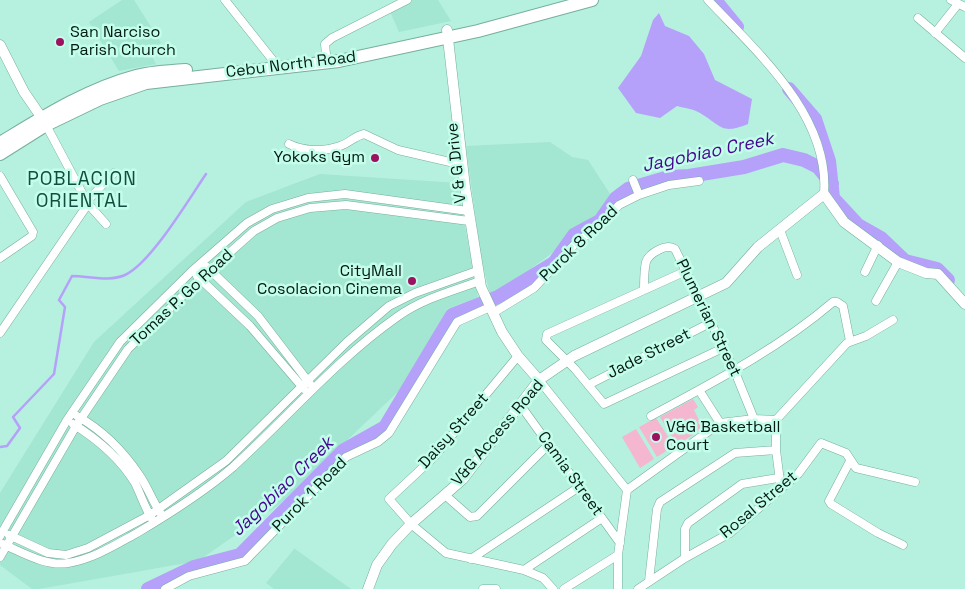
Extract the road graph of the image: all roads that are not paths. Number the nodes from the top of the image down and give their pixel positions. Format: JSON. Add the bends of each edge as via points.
{"nodes":[{"id":1,"x":225,"y":0,"type":"edge"},
{"id":2,"x":408,"y":0,"type":"edge"},
{"id":3,"x":568,"y":0,"type":"edge"},
{"id":4,"x":592,"y":0,"type":"edge"},
{"id":5,"x":708,"y":0,"type":"edge"},
{"id":6,"x":958,"y":4,"type":"edge"},
{"id":7,"x":918,"y":18,"type":"dead end"},
{"id":8,"x":935,"y":33,"type":"junction"},
{"id":9,"x":446,"y":34,"type":"junction"},
{"id":10,"x":0,"y":45,"type":"edge"},
{"id":11,"x":326,"y":54,"type":"junction"},
{"id":12,"x":965,"y":58,"type":"edge"},
{"id":13,"x":276,"y":64,"type":"junction"},
{"id":14,"x":44,"y":122,"type":"junction"},
{"id":15,"x":0,"y":143,"type":"edge"},
{"id":16,"x":289,"y":144,"type":"dead end"},
{"id":17,"x":0,"y":154,"type":"edge"},
{"id":18,"x":460,"y":165,"type":"junction"},
{"id":19,"x":114,"y":173,"type":"dead end"},
{"id":20,"x":0,"y":176,"type":"edge"},
{"id":21,"x":699,"y":181,"type":"dead end"},
{"id":22,"x":825,"y":190,"type":"junction"},
{"id":23,"x":87,"y":202,"type":"junction"},
{"id":24,"x":466,"y":215,"type":"junction"},
{"id":25,"x":106,"y":224,"type":"dead end"},
{"id":26,"x":780,"y":230,"type":"junction"},
{"id":27,"x":878,"y":245,"type":"junction"},
{"id":28,"x":0,"y":258,"type":"edge"},
{"id":29,"x":202,"y":262,"type":"junction"},
{"id":30,"x":898,"y":262,"type":"junction"},
{"id":31,"x":209,"y":270,"type":"junction"},
{"id":32,"x":192,"y":271,"type":"junction"},
{"id":33,"x":686,"y":271,"type":"junction"},
{"id":34,"x":865,"y":272,"type":"dead end"},
{"id":35,"x":797,"y":275,"type":"dead end"},
{"id":36,"x":476,"y":277,"type":"junction"},
{"id":37,"x":200,"y":278,"type":"junction"},
{"id":38,"x":644,"y":290,"type":"junction"},
{"id":39,"x":698,"y":298,"type":"junction"},
{"id":40,"x":876,"y":301,"type":"dead end"},
{"id":41,"x":488,"y":302,"type":"junction"},
{"id":42,"x":965,"y":304,"type":"edge"},
{"id":43,"x":893,"y":320,"type":"dead end"},
{"id":44,"x":710,"y":323,"type":"junction"},
{"id":45,"x":0,"y":333,"type":"edge"},
{"id":46,"x":850,"y":341,"type":"junction"},
{"id":47,"x":723,"y":348,"type":"junction"},
{"id":48,"x":518,"y":356,"type":"junction"},
{"id":49,"x":565,"y":361,"type":"junction"},
{"id":50,"x":735,"y":372,"type":"junction"},
{"id":51,"x":307,"y":380,"type":"junction"},
{"id":52,"x":539,"y":380,"type":"junction"},
{"id":53,"x":588,"y":385,"type":"junction"},
{"id":54,"x":301,"y":387,"type":"junction"},
{"id":55,"x":310,"y":390,"type":"junction"},
{"id":56,"x":699,"y":390,"type":"junction"},
{"id":57,"x":520,"y":406,"type":"junction"},
{"id":58,"x":72,"y":412,"type":"junction"},
{"id":59,"x":651,"y":416,"type":"dead end"},
{"id":60,"x":81,"y":418,"type":"junction"},
{"id":61,"x":754,"y":419,"type":"junction"},
{"id":62,"x":67,"y":420,"type":"junction"},
{"id":63,"x":776,"y":420,"type":"junction"},
{"id":64,"x":720,"y":423,"type":"junction"},
{"id":65,"x":76,"y":426,"type":"junction"},
{"id":66,"x":548,"y":445,"type":"junction"},
{"id":67,"x":776,"y":450,"type":"junction"},
{"id":68,"x":850,"y":461,"type":"junction"},
{"id":69,"x":778,"y":478,"type":"junction"},
{"id":70,"x":915,"y":482,"type":"dead end"},
{"id":71,"x":580,"y":487,"type":"junction"},
{"id":72,"x":781,"y":489,"type":"junction"},
{"id":73,"x":627,"y":490,"type":"junction"},
{"id":74,"x":445,"y":495,"type":"junction"},
{"id":75,"x":158,"y":510,"type":"junction"},
{"id":76,"x":163,"y":518,"type":"junction"},
{"id":77,"x":602,"y":518,"type":"junction"},
{"id":78,"x":152,"y":519,"type":"junction"},
{"id":79,"x":411,"y":524,"type":"junction"},
{"id":80,"x":2,"y":534,"type":"edge"},
{"id":81,"x":12,"y":537,"type":"junction"},
{"id":82,"x":0,"y":543,"type":"edge"},
{"id":83,"x":620,"y":543,"type":"junction"},
{"id":84,"x":903,"y":544,"type":"dead end"},
{"id":85,"x":8,"y":546,"type":"junction"},
{"id":86,"x":618,"y":555,"type":"junction"},
{"id":87,"x":0,"y":557,"type":"edge"},
{"id":88,"x":685,"y":558,"type":"junction"},
{"id":89,"x":471,"y":559,"type":"junction"},
{"id":90,"x":524,"y":570,"type":"junction"},
{"id":91,"x":649,"y":581,"type":"junction"},
{"id":92,"x":165,"y":589,"type":"edge"},
{"id":93,"x":368,"y":589,"type":"edge"},
{"id":94,"x":483,"y":589,"type":"edge"},
{"id":95,"x":496,"y":589,"type":"edge"},
{"id":96,"x":553,"y":589,"type":"edge"},
{"id":97,"x":564,"y":589,"type":"edge"},
{"id":98,"x":618,"y":589,"type":"edge"},
{"id":99,"x":638,"y":589,"type":"edge"}],
"edges":[{"from":1,"to":13,"type":"street"},
{"from":2,"to":11,"type":"street","via":[[332,38],[325,44]]},
{"from":3,"to":9,"type":"main road","name":"Cebu North Road"},
{"from":4,"to":9,"type":"main road","name":"Cebu North Road"},
{"from":5,"to":22,"type":"street","via":[[748,40],[802,109],[824,162]]},
{"from":6,"to":8,"type":"street"},
{"from":7,"to":8,"type":"street"},
{"from":8,"to":12,"type":"street"},
{"from":9,"to":11,"type":"main road","name":"Cebu North Road"},
{"from":9,"to":13,"type":"main road","name":"Cebu North Road","via":[[340,61]]},
{"from":9,"to":18,"type":"street","name":"V & G Drive"},
{"from":10,"to":14,"type":"street"},
{"from":11,"to":13,"type":"main road","name":"Cebu North Road"},
{"from":13,"to":14,"type":"main road","name":"Cebu North Road","via":[[146,83],[110,94]]},
{"from":14,"to":15,"type":"main road","name":"Cebu North Road"},
{"from":14,"to":17,"type":"main road","name":"Cebu North Road"},
{"from":14,"to":23,"type":"street"},
{"from":16,"to":18,"type":"street","via":[[298,149],[326,150],[364,134],[398,150]]},
{"from":18,"to":24,"type":"street","name":"V & G Drive"},
{"from":19,"to":23,"type":"street"},
{"from":20,"to":28,"type":"street","via":[[33,232],[32,236]]},
{"from":21,"to":41,"type":"street","name":"Purok 8 Road","via":[[636,187],[534,288]]},
{"from":22,"to":26,"type":"street","name":"V&G Access Road"},
{"from":22,"to":27,"type":"street","via":[[844,222]]},
{"from":23,"to":25,"type":"street"},
{"from":23,"to":45,"type":"street"},
{"from":24,"to":29,"type":"street","name":"Tomas P. Go Road","via":[[346,194],[308,198],[272,209],[247,223]]},
{"from":24,"to":31,"type":"street","name":"Tomas P. Go Road","via":[[346,204],[310,208],[277,218],[254,231]]},
{"from":24,"to":36,"type":"street","name":"V & G Drive"},
{"from":26,"to":35,"type":"street"},
{"from":26,"to":39,"type":"street","name":"V&G Access Road","via":[[758,247],[726,284]]},
{"from":27,"to":30,"type":"street"},
{"from":27,"to":34,"type":"street"},
{"from":29,"to":31,"type":"street"},
{"from":29,"to":32,"type":"street","name":"Tomas P. Go Road"},
{"from":30,"to":40,"type":"street"},
{"from":30,"to":42,"type":"street","via":[[938,274]]},
{"from":31,"to":37,"type":"street","name":"Tomas P. Go Road"},
{"from":31,"to":51,"type":"street","via":[[258,316]]},
{"from":32,"to":37,"type":"street"},
{"from":32,"to":58,"type":"street","name":"Tomas P. Go Road","via":[[120,342]]},
{"from":33,"to":38,"type":"street"},
{"from":33,"to":38,"type":"street","name":"Plumerian Street","via":[[675,249],[666,246],[646,262]]},
{"from":33,"to":39,"type":"street","name":"Plumerian Street"},
{"from":36,"to":41,"type":"street","name":"V & G Drive"},
{"from":36,"to":51,"type":"street","via":[[415,292],[390,306]]},
{"from":36,"to":55,"type":"street","via":[[398,316]]},
{"from":37,"to":54,"type":"street","via":[[250,326]]},
{"from":37,"to":60,"type":"street","name":"Tomas P. Go Road","via":[[128,349]]},
{"from":38,"to":49,"type":"street","via":[[547,334],[546,340]]},
{"from":39,"to":44,"type":"street","name":"Plumerian Street"},
{"from":39,"to":49,"type":"street","name":"V&G Access Road"},
{"from":41,"to":48,"type":"street","name":"V & G Drive"},
{"from":41,"to":92,"type":"street","name":"Purok 1 Road","via":[[458,322],[389,433],[378,442],[346,456],[245,561],[189,576]]},
{"from":43,"to":46,"type":"street","via":[[866,336]]},
{"from":44,"to":47,"type":"street","name":"Plumerian Street"},
{"from":44,"to":53,"type":"street","name":"Jade Street"},
{"from":46,"to":50,"type":"street","via":[[843,306],[833,302],[805,326]]},
{"from":46,"to":63,"type":"street"},
{"from":47,"to":50,"type":"street","name":"Plumerian Street"},
{"from":47,"to":53,"type":"street","via":[[607,404],[602,403]]},
{"from":48,"to":52,"type":"street","name":"V & G Drive"},
{"from":48,"to":79,"type":"street","name":"Daisy Street","via":[[433,458],[390,496],[390,502]]},
{"from":49,"to":52,"type":"street","name":"V&G Access Road"},
{"from":49,"to":53,"type":"street"},
{"from":50,"to":56,"type":"street"},
{"from":50,"to":61,"type":"street","name":"Plumerian Street"},
{"from":51,"to":54,"type":"street"},
{"from":51,"to":55,"type":"street"},
{"from":52,"to":57,"type":"street","name":"V&G Access Road"},
{"from":52,"to":73,"type":"street"},
{"from":54,"to":55,"type":"street"},
{"from":54,"to":75,"type":"street","via":[[226,461]]},
{"from":55,"to":76,"type":"street","via":[[232,468]]},
{"from":56,"to":59,"type":"street"},
{"from":56,"to":64,"type":"street"},
{"from":57,"to":66,"type":"street","name":"Camia Street"},
{"from":57,"to":74,"type":"street","name":"V&G Access Road","via":[[463,479]]},
{"from":58,"to":60,"type":"street"},
{"from":58,"to":62,"type":"street","name":"Tomas P. Go Road"},
{"from":60,"to":65,"type":"street","name":"Tomas P. Go Road"},
{"from":60,"to":75,"type":"street","via":[[125,456],[141,477]]},
{"from":61,"to":63,"type":"street"},
{"from":61,"to":64,"type":"street"},
{"from":62,"to":65,"type":"street"},
{"from":62,"to":80,"type":"street","name":"Tomas P. Go Road"},
{"from":63,"to":67,"type":"street"},
{"from":64,"to":73,"type":"street"},
{"from":65,"to":78,"type":"street","via":[[104,446],[119,463],[134,483]]},
{"from":65,"to":81,"type":"street","name":"Tomas P. Go Road"},
{"from":66,"to":71,"type":"street","name":"Camia Street"},
{"from":66,"to":74,"type":"street","via":[[477,516],[470,517]]},
{"from":67,"to":69,"type":"street"},
{"from":67,"to":91,"type":"street","via":[[734,453],[660,502]]},
{"from":68,"to":70,"type":"street","via":[[856,468],[867,472]]},
{"from":68,"to":72,"type":"street","name":"Rosal Street","via":[[846,453],[820,443],[798,474]]},
{"from":68,"to":84,"type":"street","via":[[829,497],[831,504],[878,533]]},
{"from":69,"to":72,"type":"street"},
{"from":69,"to":88,"type":"street","via":[[742,484],[688,523]]},
{"from":71,"to":77,"type":"street","name":"Camia Street"},
{"from":71,"to":89,"type":"street"},
{"from":72,"to":88,"type":"street","name":"Rosal Street","via":[[730,534]]},
{"from":73,"to":83,"type":"street"},
{"from":74,"to":79,"type":"street","name":"V&G Access Road"},
{"from":75,"to":76,"type":"street"},
{"from":75,"to":78,"type":"street"},
{"from":76,"to":78,"type":"street"},
{"from":77,"to":83,"type":"street","name":"Camia Street"},
{"from":77,"to":90,"type":"street"},
{"from":78,"to":81,"type":"street","via":[[66,555],[48,554]]},
{"from":78,"to":85,"type":"street","via":[[114,546],[67,564],[49,563]]},
{"from":79,"to":89,"type":"street","via":[[446,553]]},
{"from":79,"to":93,"type":"street","name":"V&G Access Road","via":[[377,565]]},
{"from":80,"to":81,"type":"street"},
{"from":81,"to":85,"type":"street","name":"Tomas P. Go Road"},
{"from":82,"to":85,"type":"street"},
{"from":83,"to":86,"type":"street"},
{"from":85,"to":87,"type":"street","name":"Tomas P. Go Road"},
{"from":86,"to":97,"type":"street"},
{"from":86,"to":98,"type":"street"},
{"from":88,"to":91,"type":"street","name":"Rosal Street"},
{"from":89,"to":90,"type":"street"},
{"from":90,"to":96,"type":"street","via":[[543,578]]},
{"from":91,"to":99,"type":"street","name":"Rosal Street"},
{"from":94,"to":95,"type":"street"}]}
